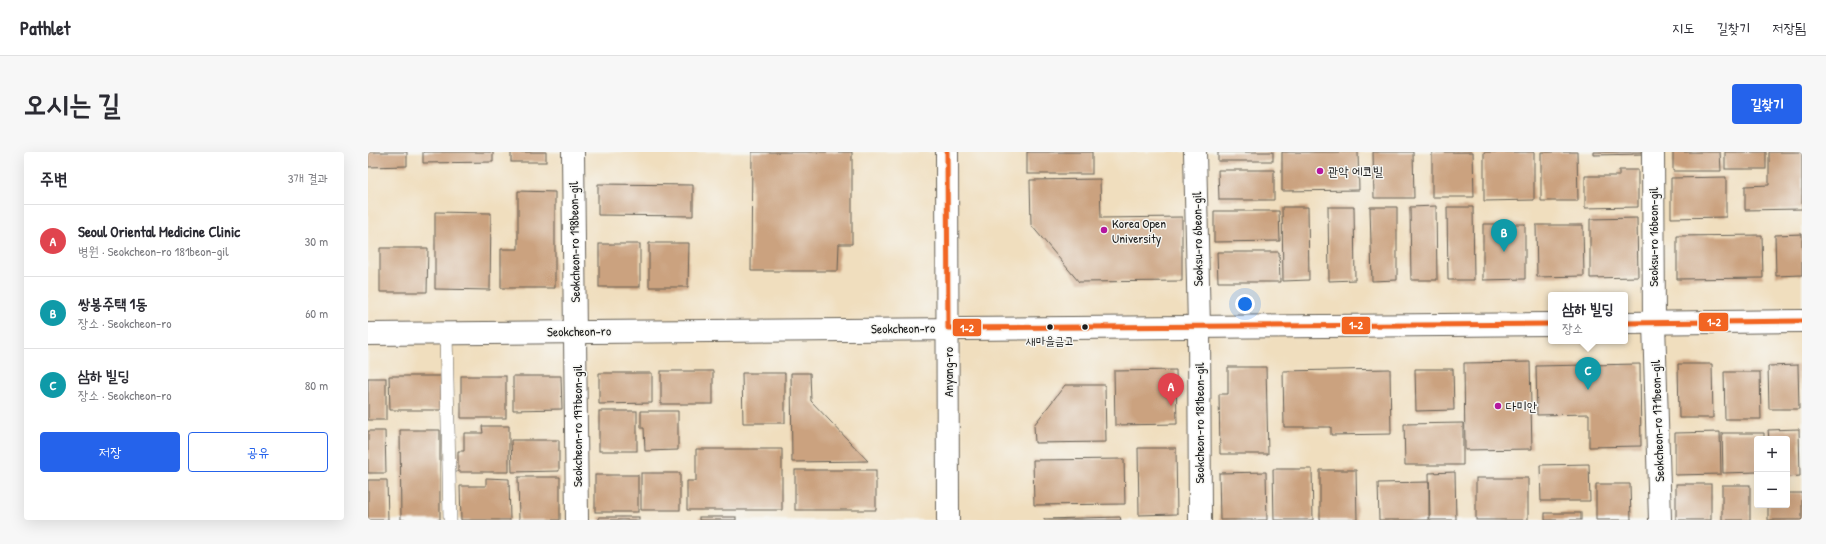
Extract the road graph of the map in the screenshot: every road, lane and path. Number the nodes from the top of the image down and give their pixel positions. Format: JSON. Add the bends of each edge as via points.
{"nodes":[{"id":1,"x":573,"y":152,"type":"edge"},
{"id":2,"x":946,"y":152,"type":"edge"},
{"id":3,"x":1195,"y":152,"type":"edge"},
{"id":4,"x":1653,"y":152,"type":"edge"},
{"id":5,"x":1802,"y":321,"type":"edge"},
{"id":6,"x":1654,"y":322,"type":"junction"},
{"id":7,"x":1628,"y":323,"type":"edge"},
{"id":8,"x":1548,"y":324,"type":"edge"},
{"id":9,"x":1199,"y":327,"type":"junction"},
{"id":10,"x":948,"y":328,"type":"junction"},
{"id":11,"x":576,"y":332,"type":"junction"},
{"id":12,"x":446,"y":333,"type":"junction"},
{"id":13,"x":368,"y":334,"type":"edge"},
{"id":14,"x":450,"y":520,"type":"edge"},
{"id":15,"x":577,"y":520,"type":"edge"},
{"id":16,"x":948,"y":520,"type":"edge"},
{"id":17,"x":1200,"y":520,"type":"edge"},
{"id":18,"x":1660,"y":520,"type":"edge"}],
"edges":[{"from":1,"to":11,"type":"street","name":"Seokcheon-ro 198beon-gil"},
{"from":2,"to":10,"type":"street","name":"Anyang-ro"},
{"from":3,"to":9,"type":"street","name":"Seoksu-ro 6beon-gil"},
{"from":4,"to":6,"type":"street","name":"Seoksu-ro 16beon-gil"},
{"from":5,"to":6,"type":"street"},
{"from":6,"to":7,"type":"street"},
{"from":6,"to":18,"type":"street","name":"Seokcheon-ro 171beon-gil"},
{"from":8,"to":9,"type":"street","name":"Seokcheon-ro"},
{"from":9,"to":10,"type":"street","name":"Seokcheon-ro"},
{"from":9,"to":17,"type":"street","name":"Seokcheon-ro 181beon-gil"},
{"from":10,"to":11,"type":"street","name":"Seokcheon-ro"},
{"from":10,"to":16,"type":"street","name":"Anyang-ro"},
{"from":11,"to":12,"type":"street","name":"Seokcheon-ro"},
{"from":11,"to":15,"type":"street","name":"Seokcheon-ro 197beon-gil"},
{"from":12,"to":13,"type":"street","name":"Seokcheon-ro"},
{"from":12,"to":14,"type":"lane"}]}
